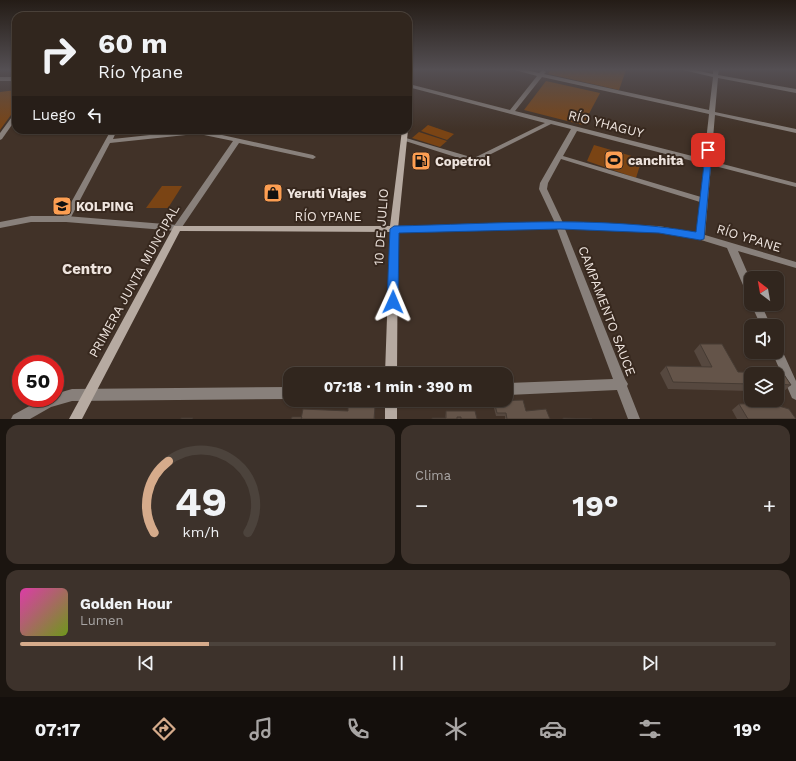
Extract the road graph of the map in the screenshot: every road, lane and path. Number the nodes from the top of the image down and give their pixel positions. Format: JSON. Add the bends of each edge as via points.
{"nodes":[{"id":1,"x":444,"y":90,"type":"edge"},
{"id":2,"x":529,"y":90,"type":"edge"},
{"id":3,"x":614,"y":90,"type":"edge"},
{"id":4,"x":714,"y":90,"type":"edge"},
{"id":5,"x":511,"y":112,"type":"junction"},
{"id":6,"x":712,"y":112,"type":"junction"},
{"id":7,"x":12,"y":121,"type":"edge"},
{"id":8,"x":551,"y":122,"type":"junction"},
{"id":9,"x":575,"y":128,"type":"junction"},
{"id":10,"x":796,"y":131,"type":"edge"},
{"id":11,"x":112,"y":134,"type":"edge"},
{"id":12,"x":176,"y":134,"type":"edge"},
{"id":13,"x":208,"y":134,"type":"edge"},
{"id":14,"x":405,"y":134,"type":"edge"},
{"id":15,"x":0,"y":138,"type":"edge"},
{"id":16,"x":404,"y":139,"type":"junction"},
{"id":17,"x":108,"y":141,"type":"junction"},
{"id":18,"x":237,"y":141,"type":"junction"},
{"id":19,"x":313,"y":157,"type":"dead end"},
{"id":20,"x":560,"y":157,"type":"junction"},
{"id":21,"x":707,"y":162,"type":"junction"},
{"id":22,"x":796,"y":185,"type":"edge"},
{"id":23,"x":704,"y":201,"type":"junction"},
{"id":24,"x":66,"y":219,"type":"junction"},
{"id":25,"x":0,"y":225,"type":"edge"},
{"id":26,"x":560,"y":226,"type":"junction"},
{"id":27,"x":177,"y":228,"type":"junction"},
{"id":28,"x":394,"y":229,"type":"junction"},
{"id":29,"x":700,"y":237,"type":"junction"},
{"id":30,"x":731,"y":246,"type":"junction"},
{"id":31,"x":796,"y":265,"type":"edge"},
{"id":32,"x":744,"y":276,"type":"edge"},
{"id":33,"x":781,"y":359,"type":"edge"},
{"id":34,"x":391,"y":367,"type":"edge"},
{"id":35,"x":622,"y":384,"type":"junction"},
{"id":36,"x":513,"y":389,"type":"edge"},
{"id":37,"x":796,"y":392,"type":"edge"},
{"id":38,"x":88,"y":393,"type":"junction"},
{"id":39,"x":283,"y":393,"type":"edge"},
{"id":40,"x":391,"y":407,"type":"edge"},
{"id":41,"x":17,"y":419,"type":"edge"},
{"id":42,"x":75,"y":419,"type":"edge"},
{"id":43,"x":391,"y":419,"type":"edge"},
{"id":44,"x":634,"y":419,"type":"edge"}],
"edges":[{"from":1,"to":5,"type":"street","name":"RÍO YHAGUY"},
{"from":2,"to":5,"type":"street"},
{"from":3,"to":6,"type":"street"},
{"from":4,"to":6,"type":"street"},
{"from":5,"to":8,"type":"street","name":"RÍO YHAGUY"},
{"from":6,"to":10,"type":"street"},
{"from":6,"to":21,"type":"street"},
{"from":7,"to":15,"type":"street"},
{"from":8,"to":9,"type":"street","name":"RÍO YHAGUY"},
{"from":8,"to":16,"type":"street","via":[[480,158],[470,160]]},
{"from":9,"to":20,"type":"street","name":"CAMPAMENTO SAUCE"},
{"from":9,"to":21,"type":"street","name":"RÍO YHAGUY"},
{"from":11,"to":17,"type":"street"},
{"from":12,"to":17,"type":"street"},
{"from":13,"to":18,"type":"street"},
{"from":14,"to":16,"type":"main road","name":"10 DE JULIO"},
{"from":16,"to":28,"type":"main road","name":"10 DE JULIO"},
{"from":17,"to":24,"type":"street"},
{"from":18,"to":19,"type":"street"},
{"from":18,"to":27,"type":"street","name":"PRIMERA JUNTA MUNCIPAL"},
{"from":20,"to":23,"type":"street"},
{"from":20,"to":26,"type":"street","name":"CAMPAMENTO SAUCE","via":[[543,189]]},
{"from":21,"to":22,"type":"street","name":"RÍO YHAGUY"},
{"from":21,"to":23,"type":"street"},
{"from":23,"to":29,"type":"street"},
{"from":24,"to":25,"type":"street","name":"RÍO YPANE","via":[[31,219]]},
{"from":24,"to":27,"type":"street","name":"RÍO YPANE"},
{"from":26,"to":28,"type":"street","name":"RÍO YPANE"},
{"from":26,"to":29,"type":"street","name":"RÍO YPANE","via":[[659,229]]},
{"from":26,"to":35,"type":"street","name":"CAMPAMENTO SAUCE"},
{"from":27,"to":28,"type":"main road","name":"RÍO YPANE"},
{"from":27,"to":38,"type":"main road","name":"PRIMERA JUNTA MUNCIPAL"},
{"from":28,"to":34,"type":"main road","name":"10 DE JULIO"},
{"from":29,"to":30,"type":"street","name":"RÍO YPANE"},
{"from":30,"to":31,"type":"street","name":"RÍO YPANE"},
{"from":30,"to":32,"type":"street"},
{"from":33,"to":37,"type":"street"},
{"from":35,"to":36,"type":"street"},
{"from":35,"to":44,"type":"street","name":"CAMPAMENTO SAUCE"},
{"from":38,"to":39,"type":"street"},
{"from":38,"to":41,"type":"street","via":[[49,402]]},
{"from":38,"to":42,"type":"main road","name":"PRIMERA JUNTA MUNCIPAL"},
{"from":40,"to":43,"type":"main road"}]}
